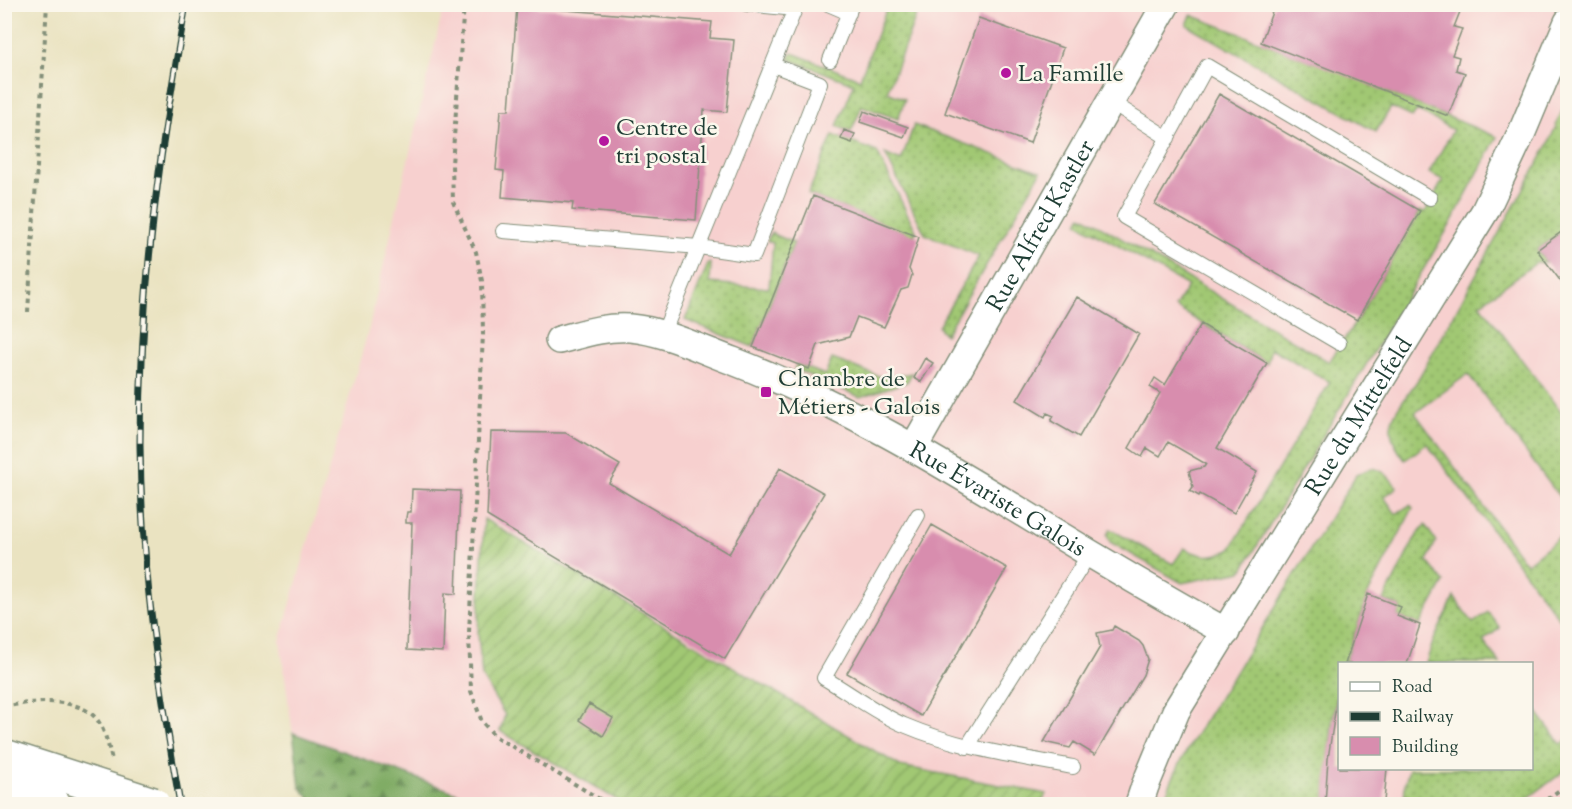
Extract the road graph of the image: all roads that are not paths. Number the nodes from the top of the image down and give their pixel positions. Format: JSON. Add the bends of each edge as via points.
{"nodes":[{"id":1,"x":746,"y":4,"type":"edge"},
{"id":2,"x":828,"y":4,"type":"edge"},
{"id":3,"x":1166,"y":4,"type":"edge"},
{"id":4,"x":796,"y":7,"type":"edge"},
{"id":5,"x":850,"y":9,"type":"edge"},
{"id":6,"x":1568,"y":22,"type":"edge"},
{"id":7,"x":830,"y":60,"type":"dead end"},
{"id":8,"x":773,"y":65,"type":"junction"},
{"id":9,"x":1111,"y":102,"type":"junction"},
{"id":10,"x":1168,"y":138,"type":"junction"},
{"id":11,"x":1430,"y":198,"type":"dead end"},
{"id":12,"x":503,"y":231,"type":"dead end"},
{"id":13,"x":699,"y":246,"type":"junction"},
{"id":14,"x":663,"y":334,"type":"junction"},
{"id":15,"x":559,"y":340,"type":"dead end"},
{"id":16,"x":1339,"y":343,"type":"dead end"},
{"id":17,"x":914,"y":447,"type":"junction"},
{"id":18,"x":918,"y":515,"type":"dead end"},
{"id":19,"x":1090,"y":554,"type":"junction"},
{"id":20,"x":1226,"y":632,"type":"junction"},
{"id":21,"x":967,"y":747,"type":"junction"},
{"id":22,"x":4,"y":756,"type":"edge"},
{"id":23,"x":1073,"y":767,"type":"dead end"},
{"id":24,"x":4,"y":789,"type":"edge"},
{"id":25,"x":53,"y":804,"type":"edge"},
{"id":26,"x":153,"y":804,"type":"edge"},
{"id":27,"x":1139,"y":804,"type":"edge"}],
"edges":[{"from":1,"to":4,"type":"lane"},
{"from":2,"to":5,"type":"lane"},
{"from":3,"to":9,"type":"street","name":"Rue Alfred Kastler"},
{"from":4,"to":8,"type":"lane"},
{"from":5,"to":7,"type":"lane"},
{"from":6,"to":20,"type":"street","name":"Rue du Mittelfeld","via":[[1485,211]]},
{"from":8,"to":13,"type":"lane"},
{"from":8,"to":13,"type":"lane","via":[[820,83],[754,255]]},
{"from":9,"to":10,"type":"lane"},
{"from":9,"to":17,"type":"street","name":"Rue Alfred Kastler"},
{"from":10,"to":11,"type":"lane","via":[[1207,66]]},
{"from":10,"to":16,"type":"lane","via":[[1124,217]]},
{"from":12,"to":13,"type":"lane"},
{"from":13,"to":14,"type":"lane"},
{"from":14,"to":15,"type":"street","name":"Rue Évariste Galois","via":[[603,328]]},
{"from":14,"to":17,"type":"street","name":"Rue Évariste Galois","via":[[826,401]]},
{"from":17,"to":19,"type":"street","name":"Rue Évariste Galois"},
{"from":18,"to":21,"type":"lane","via":[[824,678],[901,724]]},
{"from":19,"to":20,"type":"street","name":"Rue Évariste Galois"},
{"from":19,"to":21,"type":"lane"},
{"from":20,"to":27,"type":"street","name":"Rue du Mittelfeld","via":[[1176,711]]},
{"from":21,"to":23,"type":"lane"},
{"from":22,"to":26,"type":"street","bridge":true},
{"from":24,"to":25,"type":"street","bridge":true}]}
